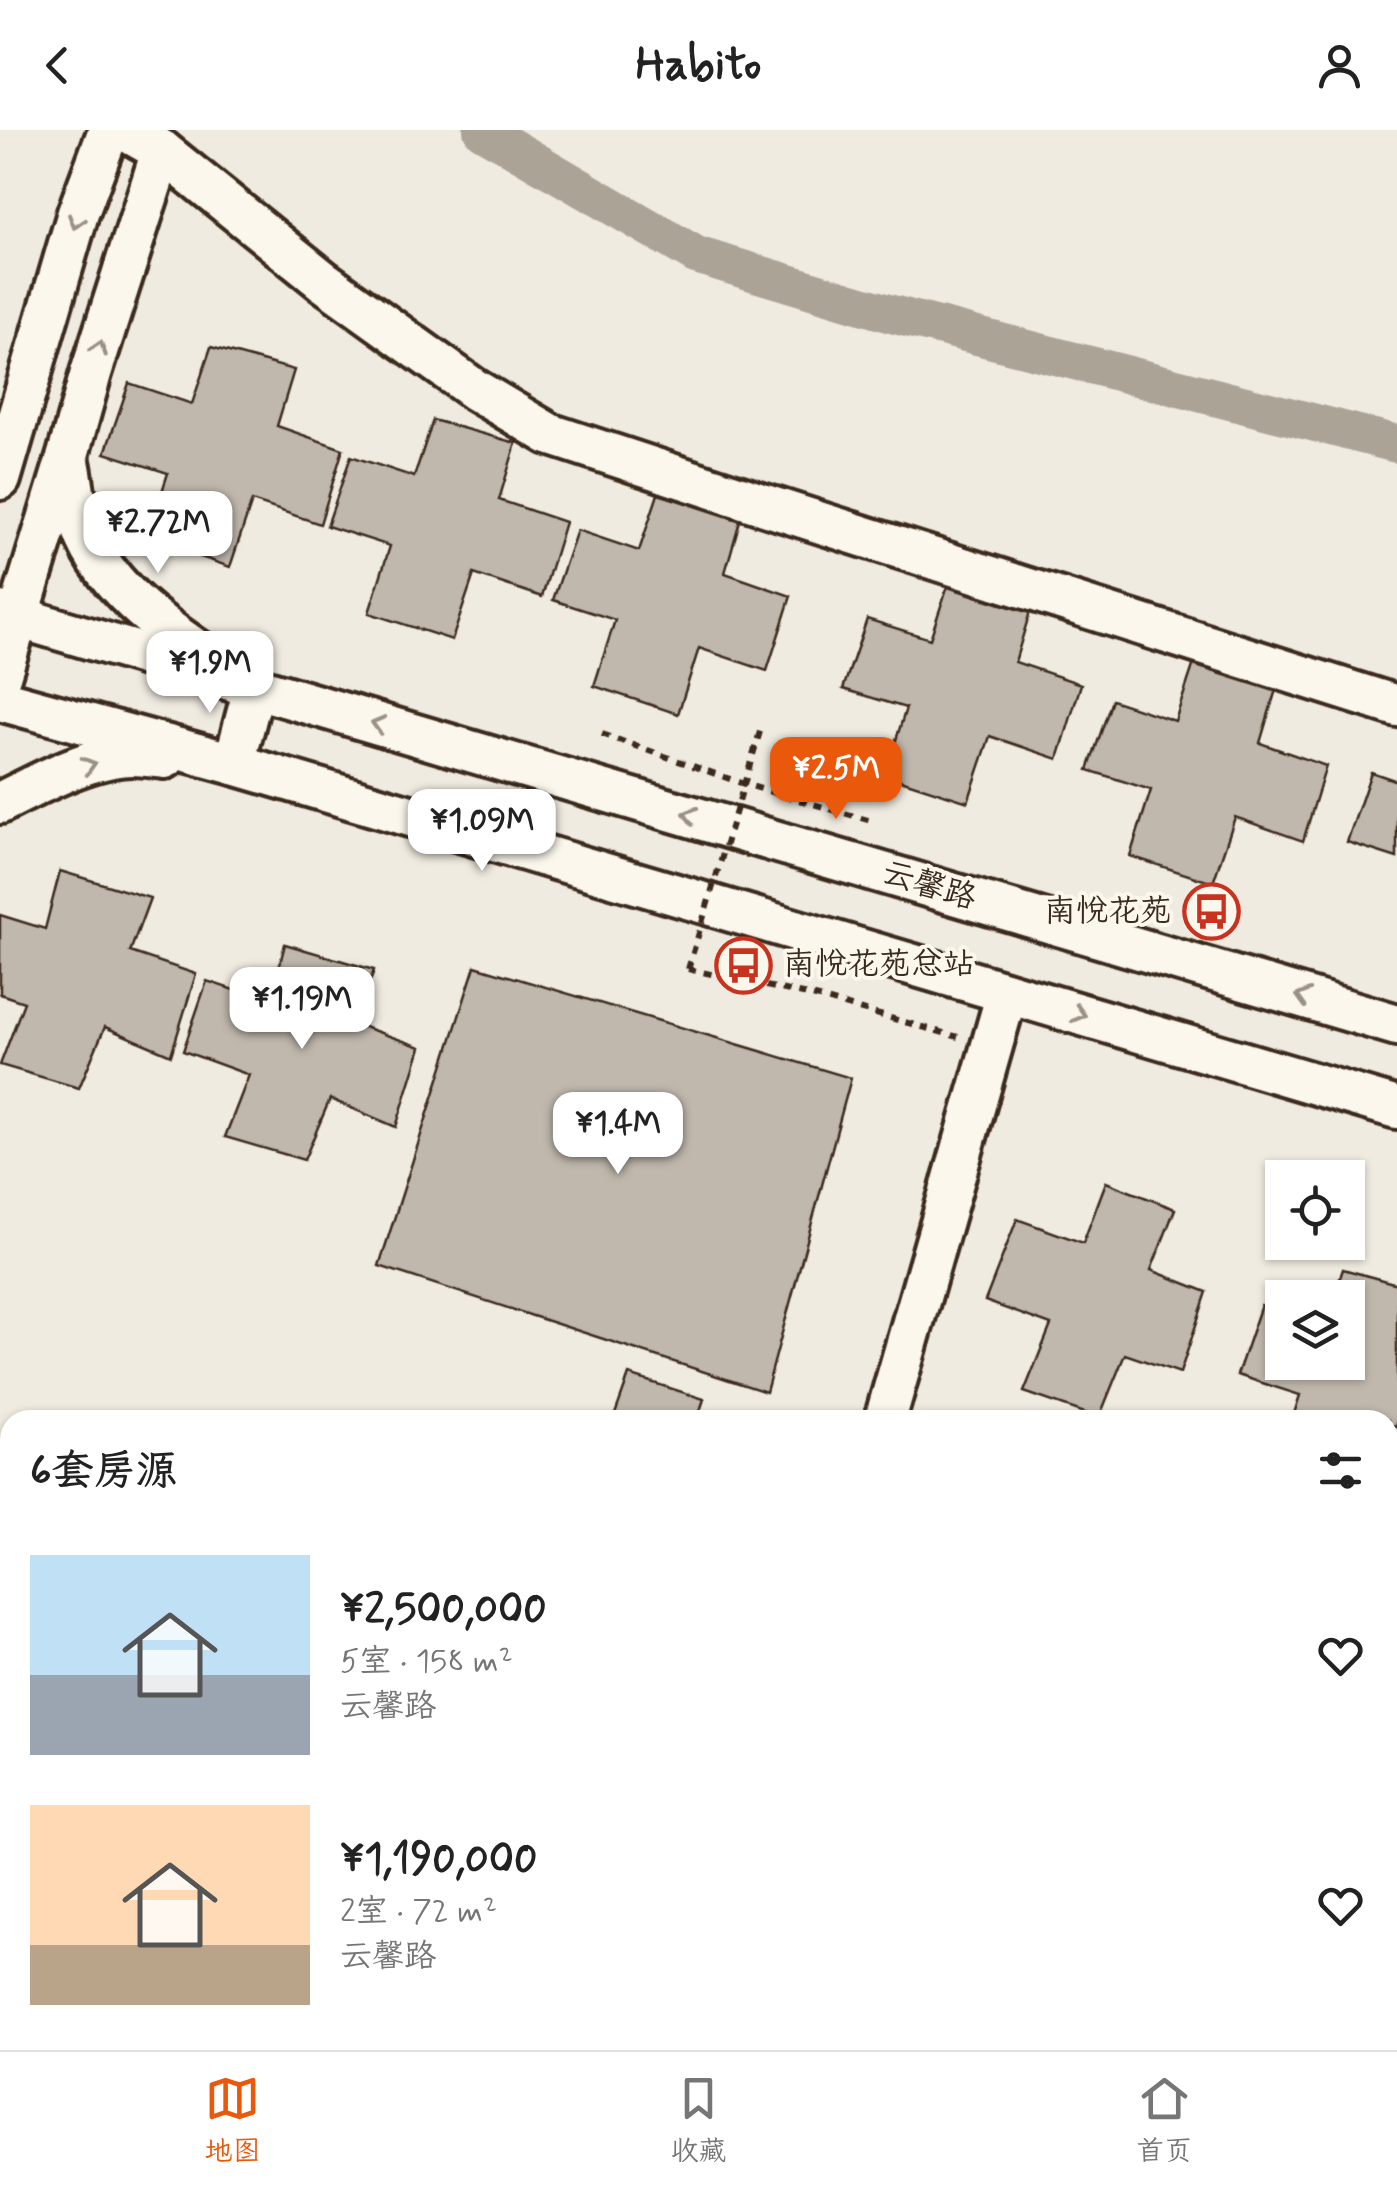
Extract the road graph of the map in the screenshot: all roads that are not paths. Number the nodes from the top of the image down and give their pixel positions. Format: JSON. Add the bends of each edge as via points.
{"nodes":[{"id":1,"x":109,"y":130,"type":"edge"},
{"id":2,"x":125,"y":130,"type":"edge"},
{"id":3,"x":162,"y":152,"type":"junction"},
{"id":4,"x":32,"y":375,"type":"junction"},
{"id":5,"x":86,"y":392,"type":"junction"},
{"id":6,"x":68,"y":455,"type":"junction"},
{"id":7,"x":3,"y":462,"type":"edge"},
{"id":8,"x":10,"y":614,"type":"edge"},
{"id":9,"x":0,"y":676,"type":"edge"},
{"id":10,"x":254,"y":688,"type":"junction"},
{"id":11,"x":0,"y":700,"type":"edge"},
{"id":12,"x":1397,"y":706,"type":"edge"},
{"id":13,"x":234,"y":764,"type":"junction"},
{"id":14,"x":0,"y":804,"type":"edge"},
{"id":15,"x":1007,"y":993,"type":"junction"},
{"id":16,"x":1397,"y":1025,"type":"edge"},
{"id":17,"x":1397,"y":1108,"type":"edge"},
{"id":18,"x":888,"y":1410,"type":"edge"}],
"edges":[{"from":1,"to":4,"type":"street","one_way":true},
{"from":2,"to":3,"type":"street"},
{"from":5,"to":3,"type":"street","one_way":true},
{"from":3,"to":12,"type":"street","via":[[322,280],[475,390],[549,434]]},
{"from":4,"to":5,"type":"street"},
{"from":4,"to":7,"type":"street"},
{"from":5,"to":6,"type":"street"},
{"from":6,"to":8,"type":"street"},
{"from":6,"to":10,"type":"street","via":[[80,520],[95,554],[127,595],[169,632]]},
{"from":8,"to":9,"type":"street"},
{"from":8,"to":10,"type":"street","name":"云馨路"},
{"from":10,"to":13,"type":"street"},
{"from":16,"to":10,"type":"street","name":"云馨路","one_way":true},
{"from":11,"to":13,"type":"street"},
{"from":14,"to":13,"type":"street","one_way":true,"via":[[92,762],[130,755]]},
{"from":13,"to":15,"type":"street"},
{"from":15,"to":17,"type":"street","one_way":true},
{"from":15,"to":18,"type":"street"}]}
